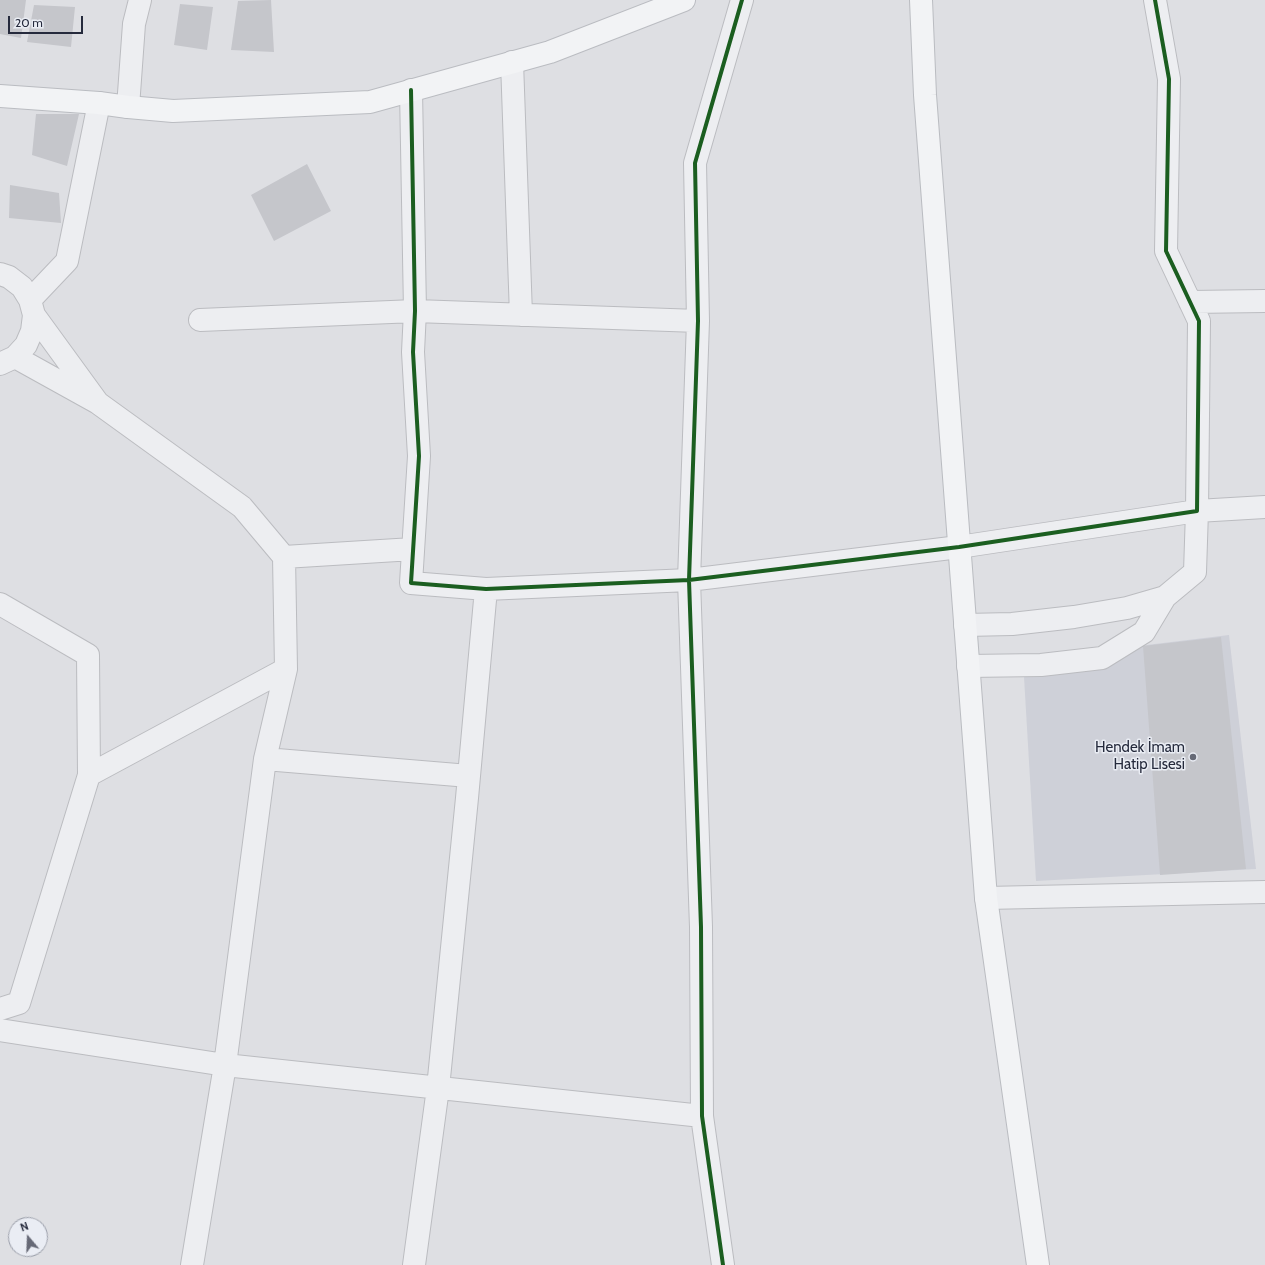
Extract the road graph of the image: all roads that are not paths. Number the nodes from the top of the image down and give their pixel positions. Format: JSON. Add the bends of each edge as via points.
{"nodes":[{"id":1,"x":140,"y":0,"type":"edge"},
{"id":2,"x":684,"y":0,"type":"edge"},
{"id":3,"x":742,"y":0,"type":"edge"},
{"id":4,"x":921,"y":0,"type":"edge"},
{"id":5,"x":1155,"y":0,"type":"edge"},
{"id":6,"x":512,"y":62,"type":"junction"},
{"id":7,"x":411,"y":90,"type":"junction"},
{"id":8,"x":0,"y":96,"type":"edge"},
{"id":9,"x":99,"y":103,"type":"junction"},
{"id":10,"x":128,"y":107,"type":"junction"},
{"id":11,"x":0,"y":274,"type":"edge"},
{"id":12,"x":1265,"y":301,"type":"edge"},
{"id":13,"x":1190,"y":302,"type":"junction"},
{"id":14,"x":32,"y":307,"type":"junction"},
{"id":15,"x":415,"y":312,"type":"junction"},
{"id":16,"x":521,"y":315,"type":"junction"},
{"id":17,"x":200,"y":320,"type":"dead end"},
{"id":18,"x":698,"y":321,"type":"junction"},
{"id":19,"x":8,"y":360,"type":"edge"},
{"id":20,"x":98,"y":403,"type":"junction"},
{"id":21,"x":1265,"y":507,"type":"edge"},
{"id":22,"x":1197,"y":511,"type":"junction"},
{"id":23,"x":959,"y":547,"type":"junction"},
{"id":24,"x":413,"y":549,"type":"junction"},
{"id":25,"x":284,"y":557,"type":"junction"},
{"id":26,"x":689,"y":580,"type":"junction"},
{"id":27,"x":486,"y":589,"type":"junction"},
{"id":28,"x":1165,"y":597,"type":"junction"},
{"id":29,"x":0,"y":604,"type":"edge"},
{"id":30,"x":965,"y":625,"type":"junction"},
{"id":31,"x":968,"y":666,"type":"junction"},
{"id":32,"x":286,"y":669,"type":"junction"},
{"id":33,"x":265,"y":759,"type":"junction"},
{"id":34,"x":89,"y":775,"type":"junction"},
{"id":35,"x":469,"y":776,"type":"junction"},
{"id":36,"x":1265,"y":892,"type":"edge"},
{"id":37,"x":986,"y":898,"type":"junction"},
{"id":38,"x":0,"y":1009,"type":"edge"},
{"id":39,"x":0,"y":1030,"type":"edge"},
{"id":40,"x":225,"y":1065,"type":"junction"},
{"id":41,"x":438,"y":1088,"type":"junction"},
{"id":42,"x":702,"y":1116,"type":"junction"},
{"id":43,"x":192,"y":1265,"type":"edge"},
{"id":44,"x":414,"y":1265,"type":"edge"},
{"id":45,"x":723,"y":1265,"type":"edge"},
{"id":46,"x":1038,"y":1265,"type":"edge"}],
"edges":[{"from":1,"to":10,"type":"street","via":[[134,24]]},
{"from":2,"to":6,"type":"main road","via":[[550,52]]},
{"from":3,"to":18,"type":"street","via":[[695,163]]},
{"from":4,"to":23,"type":"main road","via":[[925,95]]},
{"from":5,"to":13,"type":"street","via":[[1169,79],[1166,251]]},
{"from":6,"to":7,"type":"main road"},
{"from":6,"to":16,"type":"street"},
{"from":7,"to":10,"type":"main road","via":[[370,102],[173,111]]},
{"from":7,"to":15,"type":"street"},
{"from":8,"to":9,"type":"main road"},
{"from":9,"to":10,"type":"main road"},
{"from":9,"to":14,"type":"street","via":[[67,261]]},
{"from":11,"to":14,"type":"street","via":[[22,286]]},
{"from":12,"to":13,"type":"street"},
{"from":13,"to":22,"type":"street","via":[[1199,321]]},
{"from":14,"to":19,"type":"street","via":[[32,331],[26,345]]},
{"from":14,"to":20,"type":"street"},
{"from":15,"to":16,"type":"street"},
{"from":15,"to":17,"type":"street"},
{"from":15,"to":24,"type":"street","via":[[412,352],[419,456]]},
{"from":16,"to":18,"type":"street"},
{"from":18,"to":26,"type":"street"},
{"from":19,"to":20,"type":"street"},
{"from":20,"to":25,"type":"street","via":[[242,507]]},
{"from":21,"to":22,"type":"street"},
{"from":22,"to":23,"type":"street"},
{"from":22,"to":28,"type":"street","via":[[1195,572]]},
{"from":23,"to":26,"type":"street"},
{"from":23,"to":30,"type":"main road"},
{"from":24,"to":25,"type":"street"},
{"from":24,"to":27,"type":"street","via":[[411,583]]},
{"from":25,"to":32,"type":"street"},
{"from":26,"to":27,"type":"street"},
{"from":26,"to":42,"type":"street","via":[[701,927]]},
{"from":27,"to":35,"type":"street"},
{"from":28,"to":30,"type":"street","via":[[1127,608],[1074,617],[1012,624]]},
{"from":28,"to":31,"type":"street","via":[[1144,632],[1102,658],[1041,665]]},
{"from":29,"to":34,"type":"street","via":[[88,655]]},
{"from":30,"to":31,"type":"main road"},
{"from":31,"to":37,"type":"main road"},
{"from":32,"to":33,"type":"street"},
{"from":32,"to":34,"type":"street"},
{"from":33,"to":35,"type":"street"},
{"from":33,"to":40,"type":"street"},
{"from":34,"to":38,"type":"street","via":[[19,1003]]},
{"from":35,"to":41,"type":"street"},
{"from":36,"to":37,"type":"street"},
{"from":37,"to":46,"type":"main road"},
{"from":39,"to":40,"type":"street"},
{"from":40,"to":41,"type":"street"},
{"from":40,"to":43,"type":"street"},
{"from":41,"to":42,"type":"street"},
{"from":41,"to":44,"type":"street"},
{"from":42,"to":45,"type":"street"}]}
